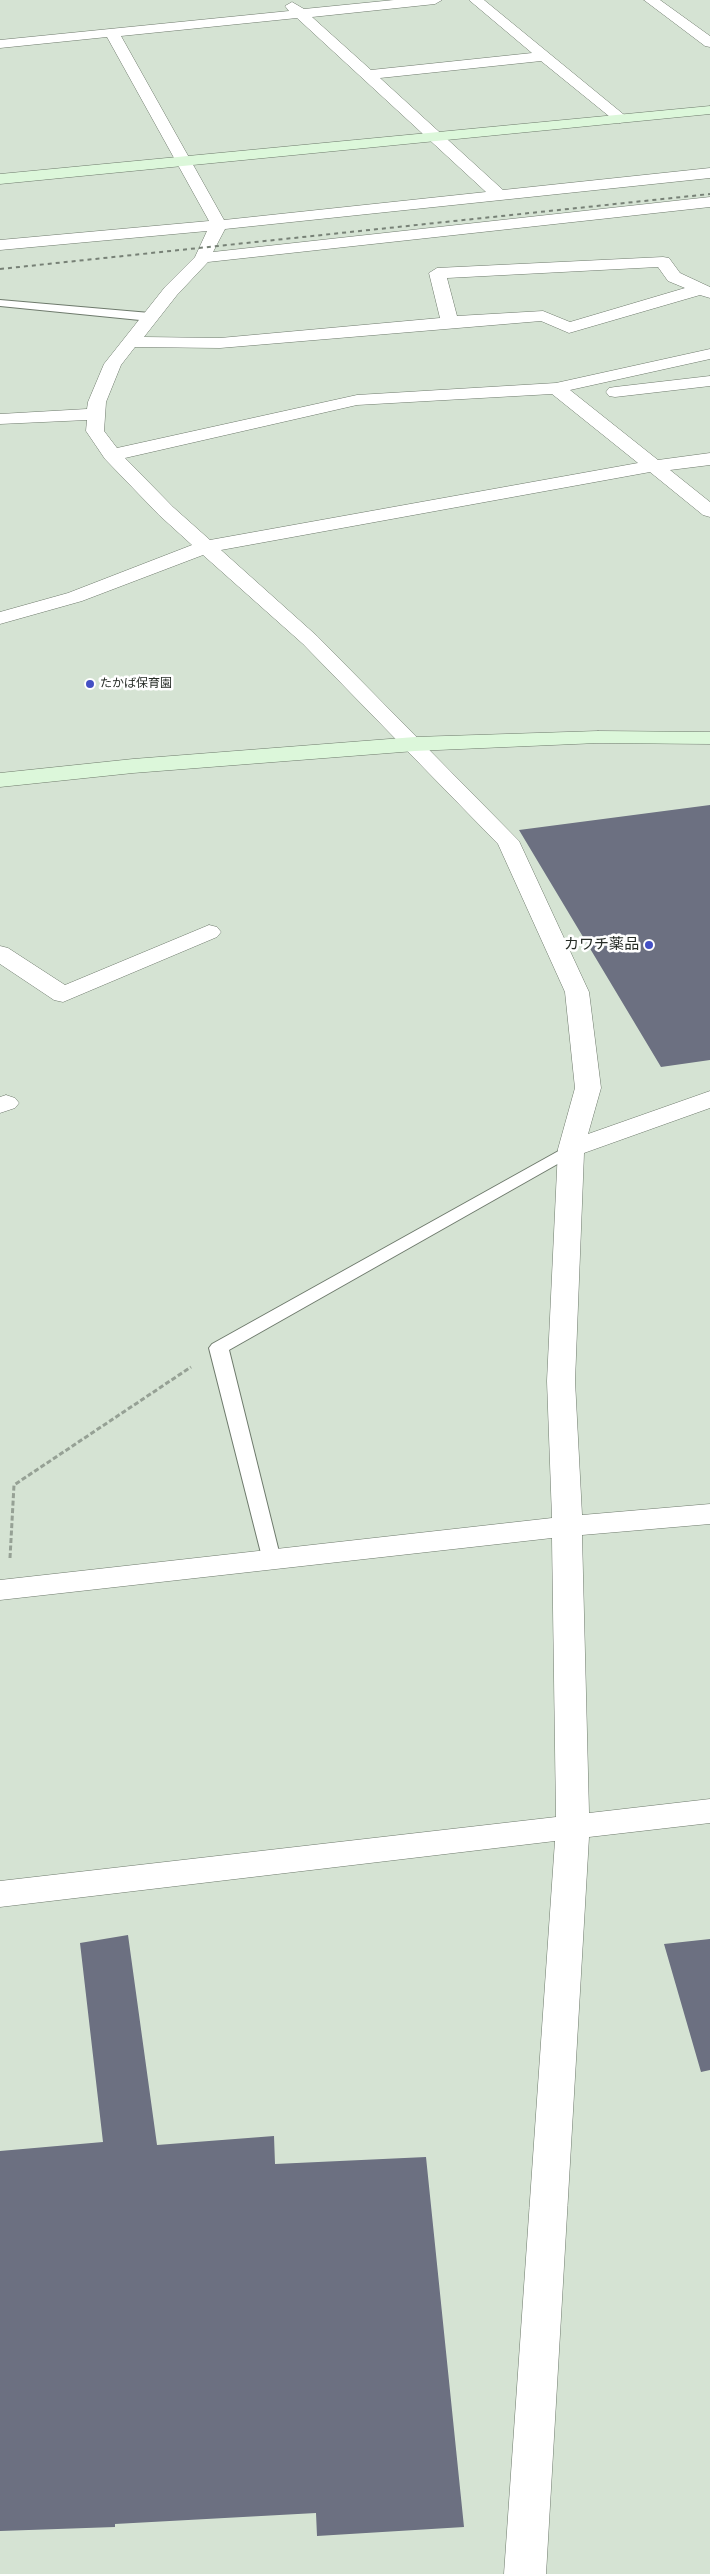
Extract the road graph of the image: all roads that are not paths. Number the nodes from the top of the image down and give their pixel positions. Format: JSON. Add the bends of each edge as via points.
{"nodes":[{"id":1,"x":286,"y":0,"type":"edge"},
{"id":2,"x":435,"y":0,"type":"edge"},
{"id":3,"x":476,"y":0,"type":"edge"},
{"id":4,"x":651,"y":0,"type":"edge"},
{"id":5,"x":301,"y":14,"type":"junction"},
{"id":6,"x":112,"y":33,"type":"junction"},
{"id":7,"x":710,"y":43,"type":"edge"},
{"id":8,"x":0,"y":44,"type":"edge"},
{"id":9,"x":543,"y":56,"type":"junction"},
{"id":10,"x":368,"y":75,"type":"junction"},
{"id":11,"x":710,"y":110,"type":"edge"},
{"id":12,"x":620,"y":118,"type":"junction"},
{"id":13,"x":436,"y":137,"type":"junction"},
{"id":14,"x":182,"y":162,"type":"junction"},
{"id":15,"x":710,"y":173,"type":"edge"},
{"id":16,"x":0,"y":179,"type":"edge"},
{"id":17,"x":499,"y":195,"type":"junction"},
{"id":18,"x":710,"y":202,"type":"edge"},
{"id":19,"x":219,"y":225,"type":"junction"},
{"id":20,"x":0,"y":245,"type":"edge"},
{"id":21,"x":203,"y":258,"type":"junction"},
{"id":22,"x":706,"y":291,"type":"edge"},
{"id":23,"x":0,"y":303,"type":"edge"},
{"id":24,"x":150,"y":317,"type":"junction"},
{"id":25,"x":450,"y":322,"type":"junction"},
{"id":26,"x":130,"y":342,"type":"junction"},
{"id":27,"x":710,"y":354,"type":"edge"},
{"id":28,"x":710,"y":381,"type":"edge"},
{"id":29,"x":562,"y":393,"type":"junction"},
{"id":30,"x":96,"y":414,"type":"junction"},
{"id":31,"x":0,"y":419,"type":"edge"},
{"id":32,"x":112,"y":455,"type":"junction"},
{"id":33,"x":710,"y":459,"type":"edge"},
{"id":34,"x":653,"y":466,"type":"junction"},
{"id":35,"x":710,"y":511,"type":"edge"},
{"id":36,"x":205,"y":547,"type":"junction"},
{"id":37,"x":0,"y":618,"type":"edge"},
{"id":38,"x":710,"y":738,"type":"edge"},
{"id":39,"x":415,"y":744,"type":"junction"},
{"id":40,"x":0,"y":780,"type":"edge"},
{"id":41,"x":209,"y":932,"type":"dead end"},
{"id":42,"x":0,"y":953,"type":"edge"},
{"id":43,"x":710,"y":1099,"type":"edge"},
{"id":44,"x":571,"y":1149,"type":"junction"},
{"id":45,"x":710,"y":1514,"type":"edge"},
{"id":46,"x":567,"y":1526,"type":"junction"},
{"id":47,"x":271,"y":1560,"type":"junction"},
{"id":48,"x":4,"y":1589,"type":"edge"},
{"id":49,"x":710,"y":1811,"type":"edge"},
{"id":50,"x":573,"y":1827,"type":"junction"},
{"id":51,"x":0,"y":1894,"type":"edge"},
{"id":52,"x":525,"y":2574,"type":"edge"}],
"edges":[{"from":1,"to":5,"type":"street"},
{"from":2,"to":5,"type":"street"},
{"from":3,"to":9,"type":"street"},
{"from":4,"to":7,"type":"street"},
{"from":5,"to":6,"type":"street"},
{"from":5,"to":10,"type":"street"},
{"from":6,"to":8,"type":"street"},
{"from":6,"to":14,"type":"street"},
{"from":9,"to":10,"type":"street"},
{"from":9,"to":12,"type":"street"},
{"from":10,"to":13,"type":"street"},
{"from":11,"to":12,"type":"street"},
{"from":12,"to":13,"type":"street"},
{"from":13,"to":14,"type":"street"},
{"from":13,"to":17,"type":"street"},
{"from":14,"to":16,"type":"street"},
{"from":14,"to":19,"type":"street"},
{"from":15,"to":17,"type":"street"},
{"from":17,"to":19,"type":"street"},
{"from":18,"to":21,"type":"street"},
{"from":19,"to":20,"type":"street"},
{"from":19,"to":21,"type":"street"},
{"from":21,"to":24,"type":"street"},
{"from":22,"to":25,"type":"street","via":[[569,328],[543,316]]},
{"from":22,"to":25,"type":"street","via":[[674,277],[663,262],[437,273]]},
{"from":23,"to":24,"type":"lane"},
{"from":24,"to":26,"type":"street"},
{"from":25,"to":26,"type":"street","via":[[220,343]]},
{"from":26,"to":30,"type":"street","via":[[113,364],[97,402]]},
{"from":27,"to":29,"type":"street"},
{"from":28,"to":29,"type":"street"},
{"from":29,"to":32,"type":"street","via":[[357,400]]},
{"from":29,"to":34,"type":"street"},
{"from":30,"to":31,"type":"street"},
{"from":30,"to":32,"type":"street","via":[[96,431]]},
{"from":32,"to":36,"type":"street"},
{"from":33,"to":34,"type":"street"},
{"from":34,"to":35,"type":"street"},
{"from":34,"to":36,"type":"street"},
{"from":36,"to":37,"type":"street","via":[[75,597]]},
{"from":36,"to":39,"type":"street","via":[[310,640]]},
{"from":38,"to":39,"type":"street","via":[[598,737]]},
{"from":39,"to":40,"type":"street"},
{"from":39,"to":44,"type":"street","via":[[508,841],[577,992],[588,1088]]},
{"from":41,"to":42,"type":"street","via":[[63,995]]},
{"from":43,"to":44,"type":"street"},
{"from":44,"to":46,"type":"street","via":[[561,1380]]},
{"from":44,"to":47,"type":"lane","via":[[219,1348]]},
{"from":45,"to":46,"type":"street"},
{"from":46,"to":47,"type":"street"},
{"from":46,"to":50,"type":"street"},
{"from":47,"to":48,"type":"street"},
{"from":49,"to":50,"type":"street"},
{"from":50,"to":51,"type":"street"},
{"from":50,"to":52,"type":"street"}]}
